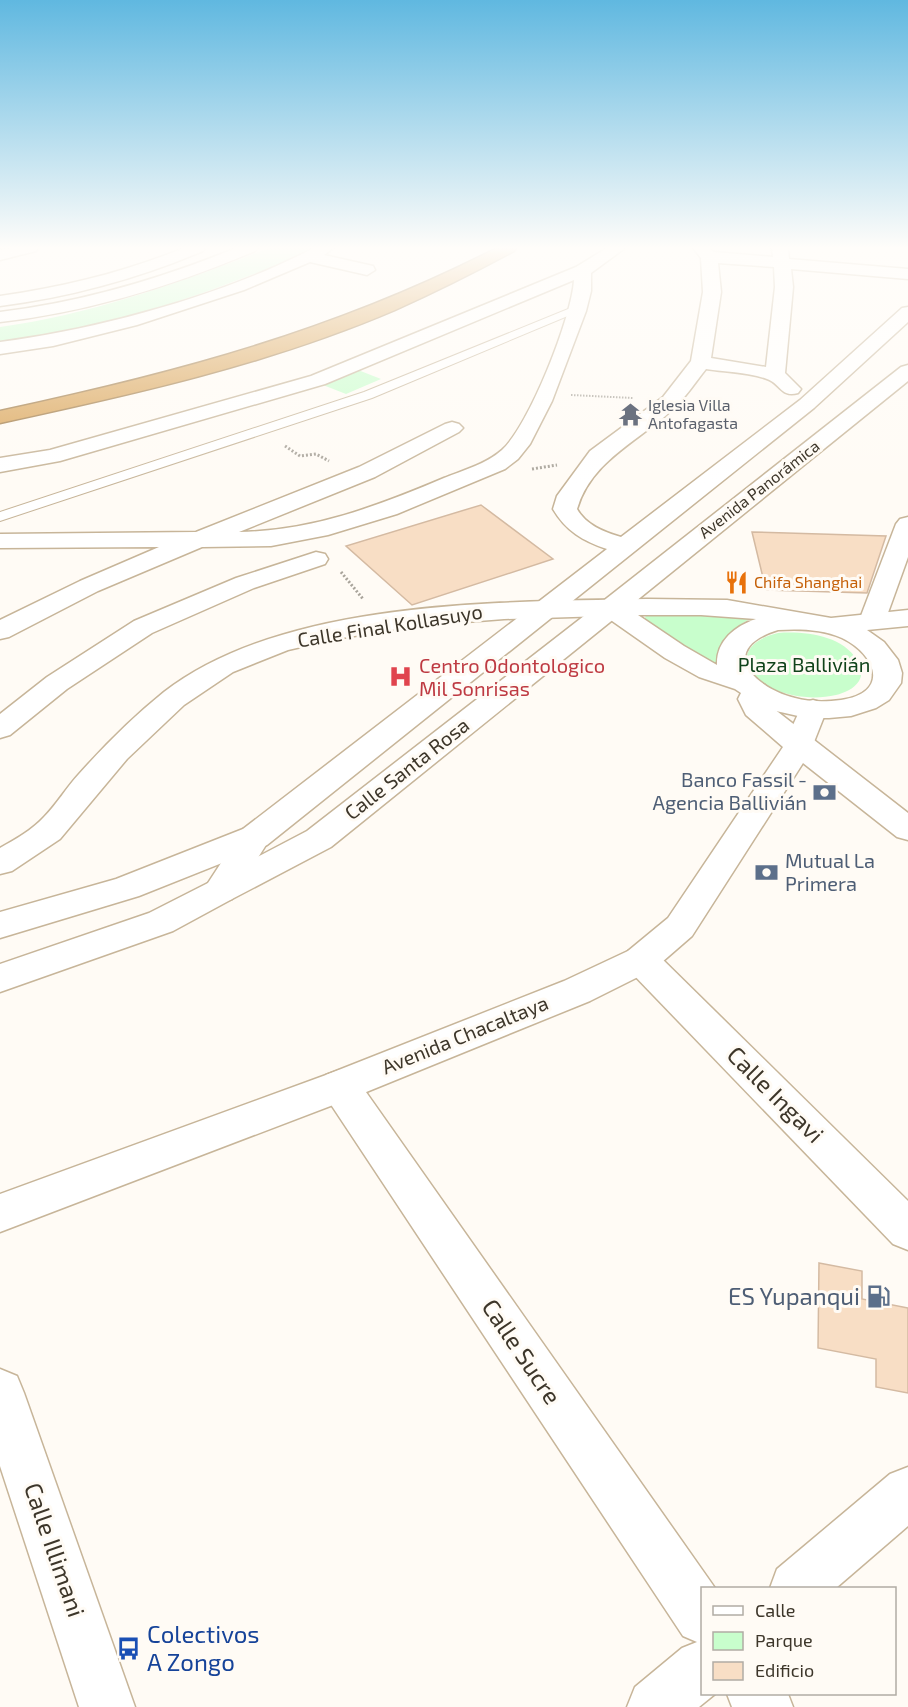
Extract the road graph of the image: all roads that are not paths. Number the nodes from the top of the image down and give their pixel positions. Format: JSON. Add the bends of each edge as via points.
{"nodes":[{"id":1,"x":107,"y":328,"type":"edge"},
{"id":2,"x":294,"y":328,"type":"edge"},
{"id":3,"x":328,"y":328,"type":"edge"},
{"id":4,"x":445,"y":328,"type":"edge"},
{"id":5,"x":531,"y":328,"type":"edge"},
{"id":6,"x":570,"y":328,"type":"edge"},
{"id":7,"x":706,"y":328,"type":"edge"},
{"id":8,"x":780,"y":328,"type":"edge"},
{"id":9,"x":891,"y":328,"type":"edge"},
{"id":10,"x":0,"y":348,"type":"edge"},
{"id":11,"x":701,"y":362,"type":"junction"},
{"id":12,"x":908,"y":371,"type":"edge"},
{"id":13,"x":776,"y":374,"type":"junction"},
{"id":14,"x":0,"y":404,"type":"edge"},
{"id":15,"x":807,"y":404,"type":"junction"},
{"id":16,"x":0,"y":417,"type":"edge"},
{"id":17,"x":452,"y":428,"type":"dead end"},
{"id":18,"x":0,"y":465,"type":"edge"},
{"id":19,"x":0,"y":517,"type":"edge"},
{"id":20,"x":908,"y":524,"type":"edge"},
{"id":21,"x":196,"y":539,"type":"junction"},
{"id":22,"x":30,"y":540,"type":"junction"},
{"id":23,"x":0,"y":542,"type":"edge"},
{"id":24,"x":312,"y":547,"type":"junction"},
{"id":25,"x":626,"y":547,"type":"junction"},
{"id":26,"x":0,"y":555,"type":"edge"},
{"id":27,"x":611,"y":608,"type":"junction"},
{"id":28,"x":547,"y":609,"type":"junction"},
{"id":29,"x":908,"y":618,"type":"edge"},
{"id":30,"x":872,"y":621,"type":"junction"},
{"id":31,"x":818,"y":624,"type":"junction"},
{"id":32,"x":0,"y":631,"type":"edge"},
{"id":33,"x":908,"y":683,"type":"edge"},
{"id":34,"x":749,"y":687,"type":"junction"},
{"id":35,"x":869,"y":701,"type":"junction"},
{"id":36,"x":813,"y":710,"type":"junction"},
{"id":37,"x":0,"y":729,"type":"edge"},
{"id":38,"x":798,"y":745,"type":"junction"},
{"id":39,"x":908,"y":829,"type":"edge"},
{"id":40,"x":255,"y":837,"type":"junction"},
{"id":41,"x":0,"y":863,"type":"edge"},
{"id":42,"x":220,"y":891,"type":"junction"},
{"id":43,"x":0,"y":926,"type":"edge"},
{"id":44,"x":641,"y":960,"type":"junction"},
{"id":45,"x":0,"y":978,"type":"edge"},
{"id":46,"x":340,"y":1086,"type":"junction"},
{"id":47,"x":0,"y":1213,"type":"edge"},
{"id":48,"x":908,"y":1230,"type":"edge"},
{"id":49,"x":0,"y":1393,"type":"edge"},
{"id":50,"x":908,"y":1492,"type":"edge"},
{"id":51,"x":797,"y":1587,"type":"edge"},
{"id":52,"x":701,"y":1616,"type":"edge"},
{"id":53,"x":701,"y":1669,"type":"edge"},
{"id":54,"x":756,"y":1695,"type":"edge"},
{"id":55,"x":107,"y":1707,"type":"edge"},
{"id":56,"x":655,"y":1707,"type":"edge"},
{"id":57,"x":765,"y":1707,"type":"edge"}],
"edges":[{"from":1,"to":10,"type":"street"},
{"from":2,"to":14,"type":"highway","via":[[154,370]]},
{"from":3,"to":16,"type":"highway","via":[[166,378]]},
{"from":4,"to":18,"type":"street","via":[[318,380],[52,456]]},
{"from":5,"to":19,"type":"lane","via":[[368,395]]},
{"from":6,"to":24,"type":"street","via":[[517,448],[500,463],[345,525]]},
{"from":7,"to":11,"type":"street"},
{"from":8,"to":13,"type":"street"},
{"from":9,"to":15,"type":"street","name":"Calle Santa Rosa"},
{"from":11,"to":13,"type":"street"},
{"from":11,"to":25,"type":"street","via":[[670,400],[598,456],[569,496],[565,509],[570,520],[579,528]]},
{"from":12,"to":27,"type":"street","name":"Avenida Panorámica"},
{"from":13,"to":15,"type":"street"},
{"from":15,"to":25,"type":"street","name":"Calle Santa Rosa"},
{"from":17,"to":21,"type":"street","via":[[357,476]]},
{"from":20,"to":30,"type":"street"},
{"from":21,"to":22,"type":"street"},
{"from":21,"to":24,"type":"street","via":[[272,539]]},
{"from":21,"to":32,"type":"street","via":[[56,600]]},
{"from":22,"to":23,"type":"street"},
{"from":22,"to":26,"type":"street"},
{"from":24,"to":37,"type":"street","via":[[245,583],[143,627],[57,683]]},
{"from":25,"to":28,"type":"street","name":"Calle Santa Rosa"},
{"from":27,"to":28,"type":"street","name":"Calle Final Kollasuyo"},
{"from":27,"to":31,"type":"street","name":"Calle Final Kollasuyo","via":[[728,608],[779,614]]},
{"from":27,"to":34,"type":"street","via":[[706,670]]},
{"from":27,"to":42,"type":"street","name":"Calle Santa Rosa","via":[[319,838]]},
{"from":28,"to":40,"type":"street","name":"Calle Santa Rosa"},
{"from":28,"to":41,"type":"street","name":"Calle Final Kollasuyo","via":[[493,610],[382,622],[297,638],[253,652],[206,676],[163,707],[89,782],[49,831]]},
{"from":29,"to":30,"type":"street"},
{"from":30,"to":31,"type":"street"},
{"from":31,"to":34,"type":"street","via":[[764,625],[736,641],[731,666]]},
{"from":31,"to":35,"type":"street","name":"Calle Final Kollasuyo","via":[[866,642],[882,656],[888,673],[884,688]]},
{"from":33,"to":35,"type":"street"},
{"from":34,"to":36,"type":"street","via":[[781,703]]},
{"from":34,"to":38,"type":"street","via":[[756,709]]},
{"from":35,"to":36,"type":"street","via":[[844,709]]},
{"from":36,"to":38,"type":"street","name":"Avenida Chacaltaya"},
{"from":38,"to":39,"type":"street"},
{"from":38,"to":44,"type":"street","name":"Avenida Chacaltaya","via":[[680,927]]},
{"from":40,"to":42,"type":"street","name":"Calle Santa Rosa"},
{"from":40,"to":43,"type":"street","via":[[127,888]]},
{"from":42,"to":45,"type":"street","name":"Calle Santa Rosa","via":[[161,922]]},
{"from":44,"to":46,"type":"street","name":"Avenida Chacaltaya","via":[[577,991]]},
{"from":44,"to":48,"type":"street","name":"Calle Ingavi"},
{"from":46,"to":47,"type":"street","name":"Avenida Chacaltaya"},
{"from":46,"to":52,"type":"street","name":"Calle Sucre"},
{"from":49,"to":55,"type":"street","name":"Calle Illimani"},
{"from":50,"to":51,"type":"street"},
{"from":53,"to":56,"type":"street"},
{"from":54,"to":57,"type":"street"}]}
